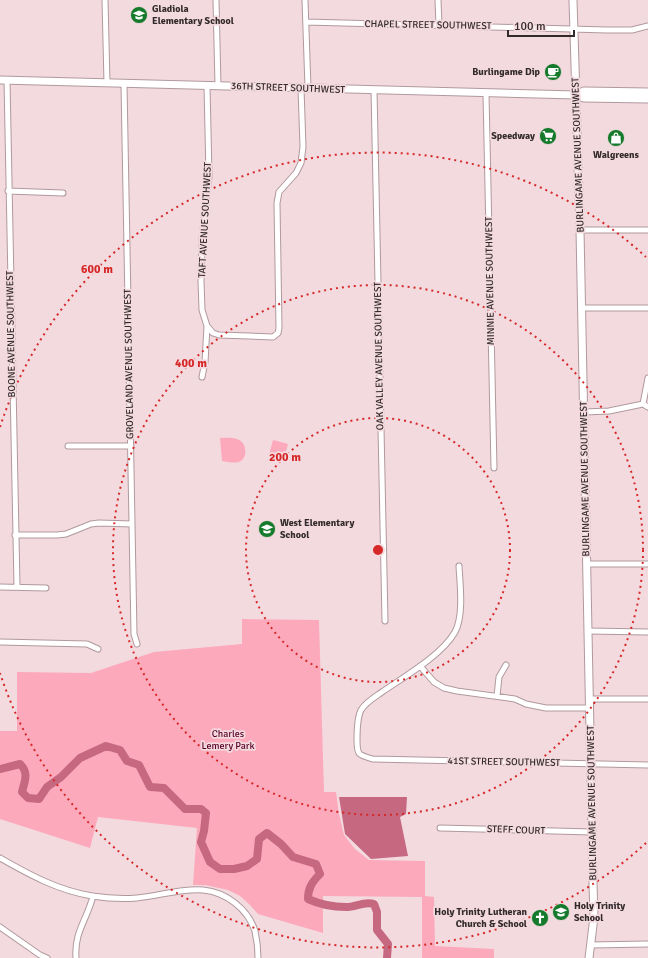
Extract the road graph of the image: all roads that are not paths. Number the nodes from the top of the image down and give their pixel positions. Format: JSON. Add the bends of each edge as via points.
{"nodes":[{"id":1,"x":105,"y":0,"type":"edge"},
{"id":2,"x":216,"y":0,"type":"edge"},
{"id":3,"x":305,"y":0,"type":"edge"},
{"id":4,"x":438,"y":0,"type":"edge"},
{"id":5,"x":573,"y":0,"type":"edge"},
{"id":6,"x":306,"y":22,"type":"junction"},
{"id":7,"x":439,"y":26,"type":"junction"},
{"id":8,"x":648,"y":26,"type":"edge"},
{"id":9,"x":574,"y":29,"type":"junction"},
{"id":10,"x":3,"y":80,"type":"edge"},
{"id":11,"x":107,"y":83,"type":"junction"},
{"id":12,"x":124,"y":84,"type":"junction"},
{"id":13,"x":207,"y":86,"type":"junction"},
{"id":14,"x":218,"y":86,"type":"junction"},
{"id":15,"x":305,"y":88,"type":"junction"},
{"id":16,"x":374,"y":90,"type":"junction"},
{"id":17,"x":648,"y":93,"type":"edge"},
{"id":18,"x":486,"y":94,"type":"junction"},
{"id":19,"x":576,"y":95,"type":"junction"},
{"id":20,"x":636,"y":99,"type":"junction"},
{"id":21,"x":648,"y":99,"type":"edge"},
{"id":22,"x":8,"y":191,"type":"junction"},
{"id":23,"x":63,"y":193,"type":"dead end"},
{"id":24,"x":580,"y":230,"type":"junction"},
{"id":25,"x":648,"y":230,"type":"edge"},
{"id":26,"x":582,"y":308,"type":"junction"},
{"id":27,"x":648,"y":308,"type":"edge"},
{"id":28,"x":207,"y":326,"type":"junction"},
{"id":29,"x":202,"y":377,"type":"dead end"},
{"id":30,"x":648,"y":378,"type":"edge"},
{"id":31,"x":645,"y":405,"type":"edge"},
{"id":32,"x":584,"y":412,"type":"junction"},
{"id":33,"x":68,"y":446,"type":"dead end"},
{"id":34,"x":131,"y":446,"type":"junction"},
{"id":35,"x":494,"y":468,"type":"dead end"},
{"id":36,"x":132,"y":524,"type":"junction"},
{"id":37,"x":15,"y":535,"type":"junction"},
{"id":38,"x":587,"y":564,"type":"junction"},
{"id":39,"x":648,"y":564,"type":"edge"},
{"id":40,"x":459,"y":566,"type":"dead end"},
{"id":41,"x":0,"y":587,"type":"edge"},
{"id":42,"x":17,"y":587,"type":"junction"},
{"id":43,"x":46,"y":588,"type":"dead end"},
{"id":44,"x":385,"y":621,"type":"dead end"},
{"id":45,"x":588,"y":632,"type":"junction"},
{"id":46,"x":648,"y":632,"type":"edge"},
{"id":47,"x":0,"y":642,"type":"edge"},
{"id":48,"x":137,"y":644,"type":"dead end"},
{"id":49,"x":98,"y":649,"type":"dead end"},
{"id":50,"x":506,"y":665,"type":"dead end"},
{"id":51,"x":420,"y":666,"type":"junction"},
{"id":52,"x":497,"y":696,"type":"junction"},
{"id":53,"x":590,"y":699,"type":"junction"},
{"id":54,"x":648,"y":699,"type":"edge"},
{"id":55,"x":590,"y":708,"type":"junction"},
{"id":56,"x":591,"y":764,"type":"junction"},
{"id":57,"x":648,"y":765,"type":"edge"},
{"id":58,"x":440,"y":828,"type":"dead end"},
{"id":59,"x":592,"y":832,"type":"junction"},
{"id":60,"x":0,"y":858,"type":"edge"},
{"id":61,"x":93,"y":896,"type":"junction"},
{"id":62,"x":0,"y":927,"type":"edge"},
{"id":63,"x":648,"y":944,"type":"edge"},
{"id":64,"x":591,"y":945,"type":"junction"},
{"id":65,"x":47,"y":958,"type":"edge"},
{"id":66,"x":76,"y":958,"type":"edge"},
{"id":67,"x":258,"y":958,"type":"edge"},
{"id":68,"x":589,"y":958,"type":"edge"}],
"edges":[{"from":1,"to":11,"type":"street"},
{"from":2,"to":14,"type":"street"},
{"from":3,"to":6,"type":"street"},
{"from":4,"to":7,"type":"street"},
{"from":5,"to":9,"type":"street","name":"BURLINGAME AVENUE SOUTHWEST"},
{"from":6,"to":7,"type":"street","name":"CHAPEL STREET SOUTHWEST"},
{"from":6,"to":15,"type":"street"},
{"from":7,"to":9,"type":"street","name":"CHAPEL STREET SOUTHWEST"},
{"from":8,"to":9,"type":"street","name":"CHAPEL STREET SOUTHWEST","via":[[624,30]]},
{"from":9,"to":19,"type":"street","name":"BURLINGAME AVENUE SOUTHWEST"},
{"from":10,"to":11,"type":"street","name":"36TH STREET SOUTHWEST"},
{"from":10,"to":22,"type":"street","name":"BOONE AVENUE SOUTHWEST"},
{"from":11,"to":12,"type":"street","name":"36TH STREET SOUTHWEST"},
{"from":12,"to":13,"type":"street","name":"36TH STREET SOUTHWEST"},
{"from":12,"to":34,"type":"street","name":"GROVELAND AVENUE SOUTHWEST"},
{"from":13,"to":14,"type":"street","name":"36TH STREET SOUTHWEST"},
{"from":13,"to":28,"type":"street","name":"TAFT AVENUE SOUTHWEST","via":[[209,176],[201,276],[202,310]]},
{"from":14,"to":15,"type":"street","name":"36TH STREET SOUTHWEST"},
{"from":15,"to":16,"type":"street","name":"36TH STREET SOUTHWEST"},
{"from":15,"to":28,"type":"street","via":[[301,163],[279,192],[277,203],[279,328],[273,337],[218,335]]},
{"from":16,"to":18,"type":"street","name":"36TH STREET SOUTHWEST"},
{"from":16,"to":44,"type":"street","name":"OAK VALLEY AVENUE SOUTHWEST"},
{"from":17,"to":19,"type":"street","name":"36TH STREET SOUTHWEST","via":[[584,91]]},
{"from":17,"to":20,"type":"street"},
{"from":18,"to":19,"type":"street","name":"36TH STREET SOUTHWEST"},
{"from":18,"to":35,"type":"street","name":"MINNIE AVENUE SOUTHWEST"},
{"from":19,"to":20,"type":"street","name":"36TH STREET SOUTHWEST","via":[[584,98]]},
{"from":19,"to":24,"type":"street","name":"BURLINGAME AVENUE SOUTHWEST"},
{"from":20,"to":21,"type":"street","name":"36TH STREET SOUTHWEST"},
{"from":22,"to":23,"type":"street"},
{"from":22,"to":37,"type":"street","name":"BOONE AVENUE SOUTHWEST"},
{"from":24,"to":25,"type":"street"},
{"from":24,"to":26,"type":"street","name":"BURLINGAME AVENUE SOUTHWEST"},
{"from":26,"to":27,"type":"street"},
{"from":26,"to":32,"type":"street","name":"BURLINGAME AVENUE SOUTHWEST"},
{"from":28,"to":29,"type":"street","name":"TAFT AVENUE SOUTHWEST"},
{"from":30,"to":31,"type":"street"},
{"from":31,"to":32,"type":"street"},
{"from":32,"to":38,"type":"street","name":"BURLINGAME AVENUE SOUTHWEST"},
{"from":33,"to":34,"type":"street"},
{"from":34,"to":36,"type":"street","name":"GROVELAND AVENUE SOUTHWEST"},
{"from":36,"to":37,"type":"street","via":[[99,523],[66,534]]},
{"from":36,"to":48,"type":"street","name":"GROVELAND AVENUE SOUTHWEST","via":[[134,634]]},
{"from":37,"to":42,"type":"street","name":"BOONE AVENUE SOUTHWEST"},
{"from":38,"to":39,"type":"street"},
{"from":38,"to":45,"type":"street","name":"BURLINGAME AVENUE SOUTHWEST"},
{"from":40,"to":51,"type":"street","via":[[460,612],[455,632],[442,648]]},
{"from":41,"to":42,"type":"street"},
{"from":42,"to":43,"type":"street"},
{"from":45,"to":46,"type":"street"},
{"from":45,"to":53,"type":"street","name":"BURLINGAME AVENUE SOUTHWEST"},
{"from":47,"to":49,"type":"street","via":[[87,644]]},
{"from":50,"to":52,"type":"street","via":[[500,677]]},
{"from":51,"to":52,"type":"street","via":[[434,682],[444,688],[457,692]]},
{"from":51,"to":56,"type":"street","name":"41ST STREET SOUTHWEST","via":[[361,710],[357,727],[357,752],[360,756],[373,759]]},
{"from":52,"to":55,"type":"street","via":[[546,708]]},
{"from":53,"to":54,"type":"street"},
{"from":53,"to":55,"type":"street","name":"BURLINGAME AVENUE SOUTHWEST"},
{"from":55,"to":56,"type":"street","name":"BURLINGAME AVENUE SOUTHWEST"},
{"from":56,"to":57,"type":"street","name":"41ST STREET SOUTHWEST"},
{"from":56,"to":59,"type":"street","name":"BURLINGAME AVENUE SOUTHWEST"},
{"from":58,"to":59,"type":"street","name":"STEFF COURT"},
{"from":59,"to":64,"type":"street","name":"BURLINGAME AVENUE SOUTHWEST","via":[[594,918]]},
{"from":60,"to":61,"type":"street","via":[[48,884]]},
{"from":61,"to":66,"type":"street","via":[[79,929]]},
{"from":61,"to":67,"type":"street","via":[[136,898],[186,890],[217,893],[229,898],[251,921]]},
{"from":62,"to":65,"type":"street"},
{"from":63,"to":64,"type":"street"},
{"from":64,"to":68,"type":"street","name":"BURLINGAME AVENUE SOUTHWEST"}]}
